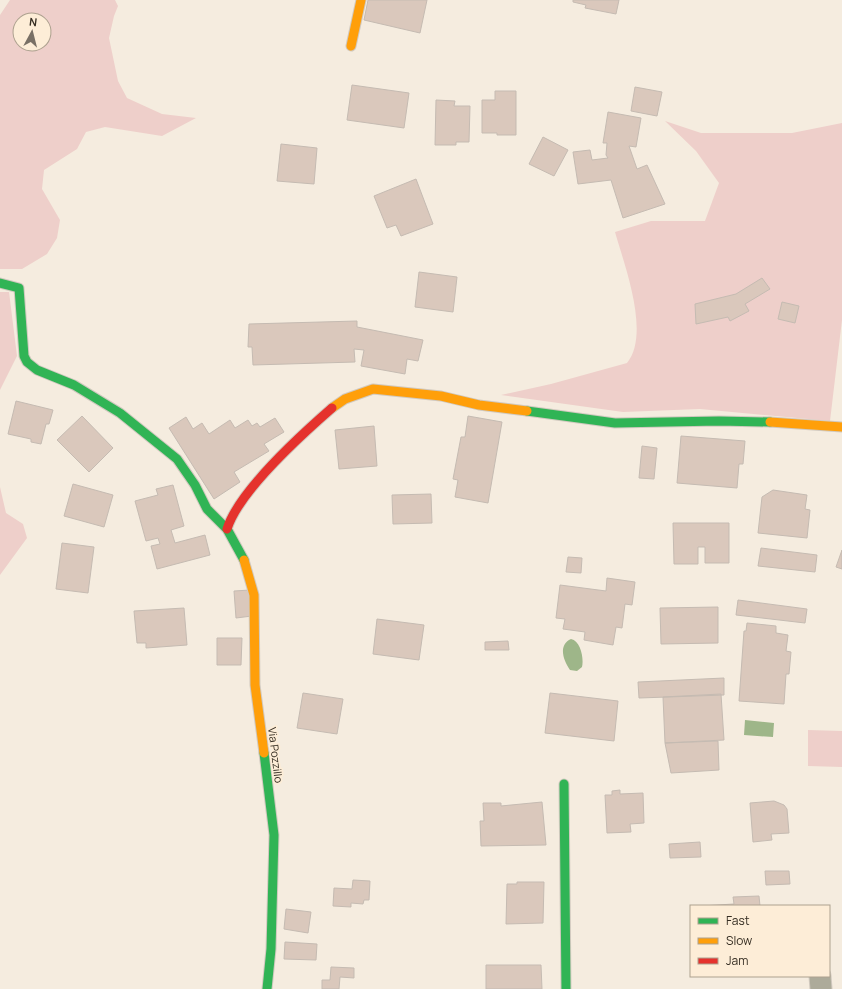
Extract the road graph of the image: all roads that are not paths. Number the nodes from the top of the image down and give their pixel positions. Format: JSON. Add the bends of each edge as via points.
{"nodes":[{"id":1,"x":361,"y":0,"type":"edge"},
{"id":2,"x":351,"y":46,"type":"dead end"},
{"id":3,"x":0,"y":283,"type":"edge"},
{"id":4,"x":842,"y":427,"type":"edge"},
{"id":5,"x":227,"y":530,"type":"junction"},
{"id":6,"x":564,"y":784,"type":"dead end"},
{"id":7,"x":820,"y":977,"type":"edge"},
{"id":8,"x":267,"y":989,"type":"edge"},
{"id":9,"x":566,"y":989,"type":"edge"},
{"id":10,"x":821,"y":989,"type":"edge"}],
"edges":[{"from":1,"to":2,"type":"street"},
{"from":3,"to":5,"type":"street","name":"Via Pozzillo","via":[[19,288],[24,356],[27,362],[37,370],[81,389],[150,435],[177,459],[195,485],[207,509]]},
{"from":4,"to":5,"type":"street","via":[[778,422],[615,423],[479,405],[441,396],[367,390],[333,407],[298,438],[246,494],[231,516]]},
{"from":5,"to":8,"type":"street","name":"Via Pozzillo","via":[[241,551],[254,595],[255,685],[274,835],[271,949]]},
{"from":6,"to":9,"type":"street"},
{"from":7,"to":10,"type":"street"}]}
